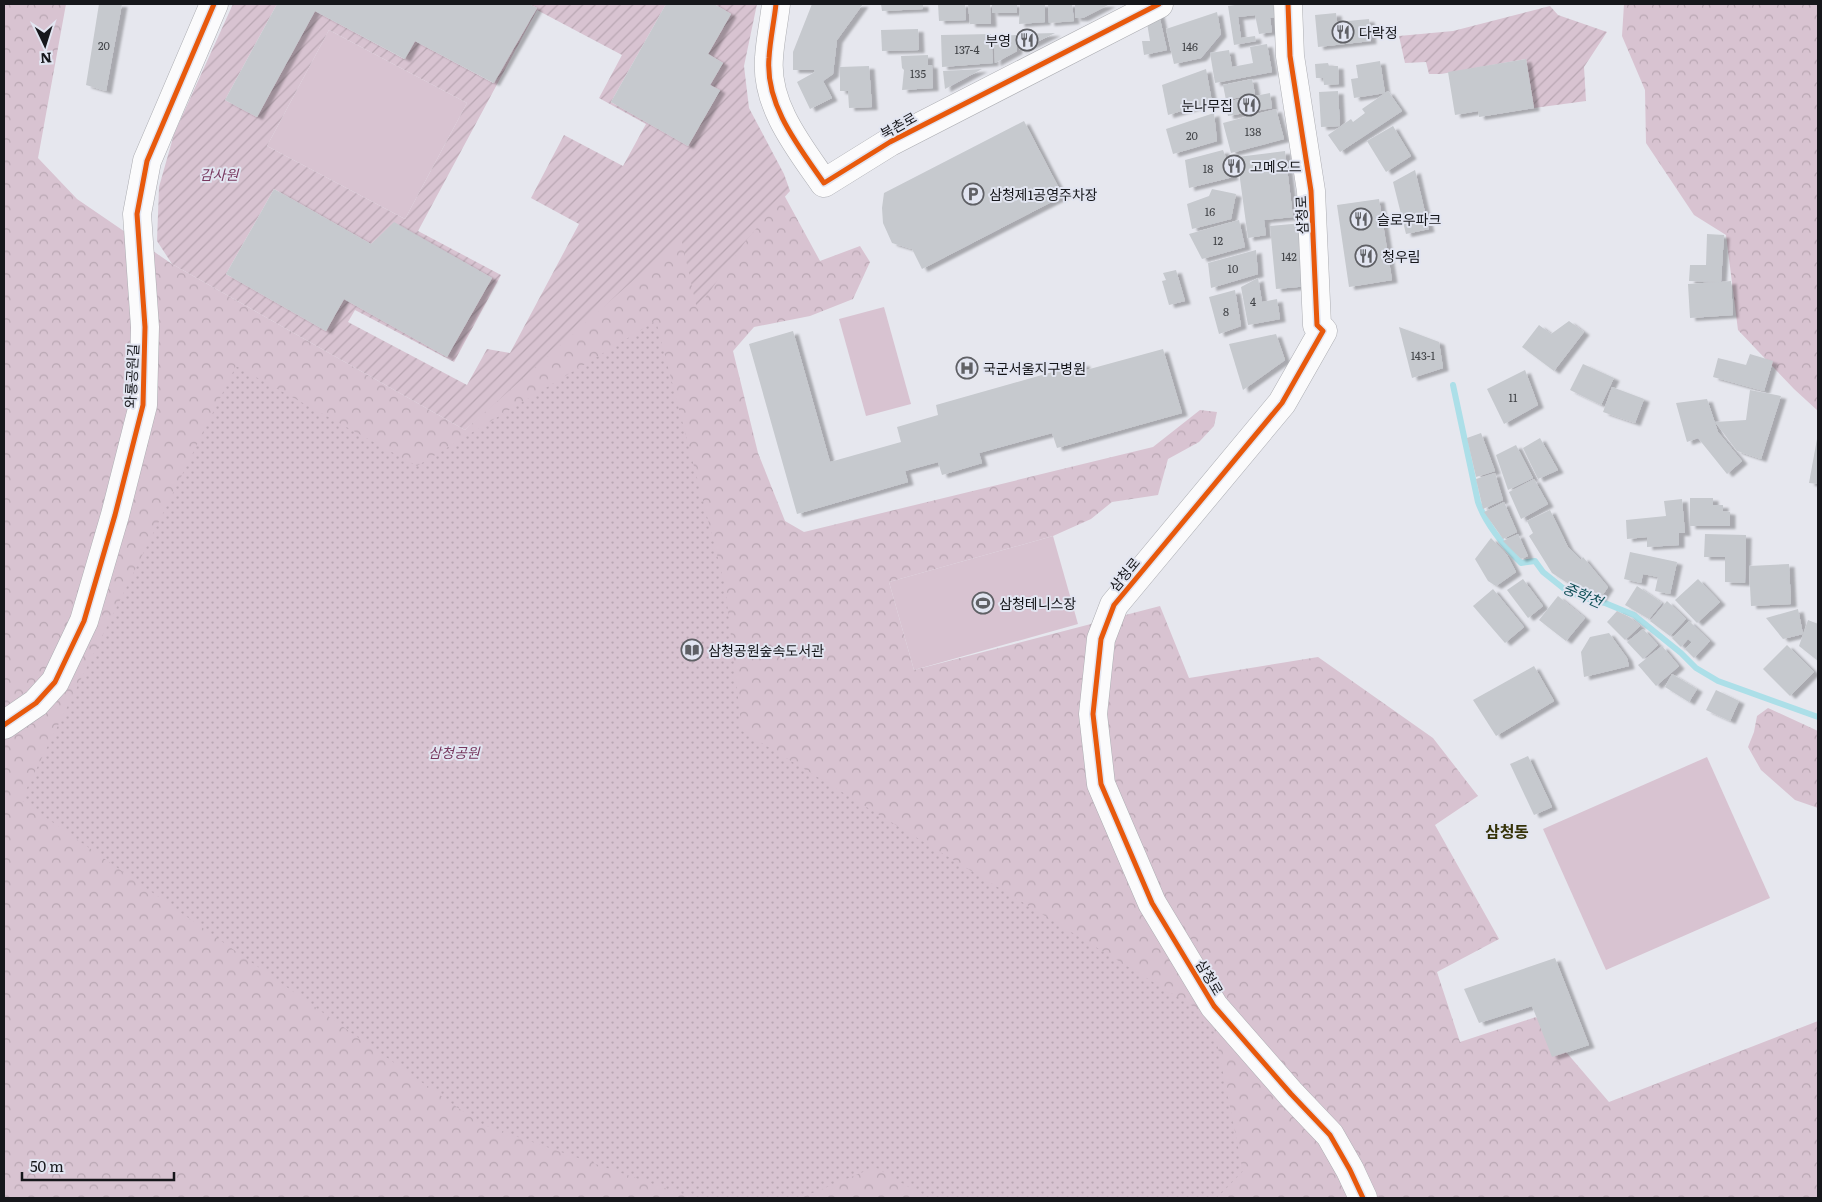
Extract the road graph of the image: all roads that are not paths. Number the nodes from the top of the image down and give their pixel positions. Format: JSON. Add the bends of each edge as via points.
{"nodes":[{"id":1,"x":214,"y":4,"type":"edge"},
{"id":2,"x":776,"y":4,"type":"edge"},
{"id":3,"x":1159,"y":4,"type":"edge"},
{"id":4,"x":1288,"y":4,"type":"edge"},
{"id":5,"x":4,"y":725,"type":"edge"},
{"id":6,"x":1363,"y":1198,"type":"edge"}],
"edges":[{"from":1,"to":5,"type":"street","name":"와룡공원길","via":[[147,161],[137,214],[145,327],[142,405],[113,525],[84,621],[55,682],[36,703]]},
{"from":2,"to":3,"type":"street","name":"북촌로","via":[[768,59],[772,89],[782,119],[824,183],[898,137]]},
{"from":4,"to":6,"type":"street","name":"삼청로","via":[[1290,56],[1311,191],[1317,325],[1323,331],[1282,403],[1114,605],[1100,639],[1093,714],[1101,784],[1152,903],[1214,1006],[1330,1135]]}]}
